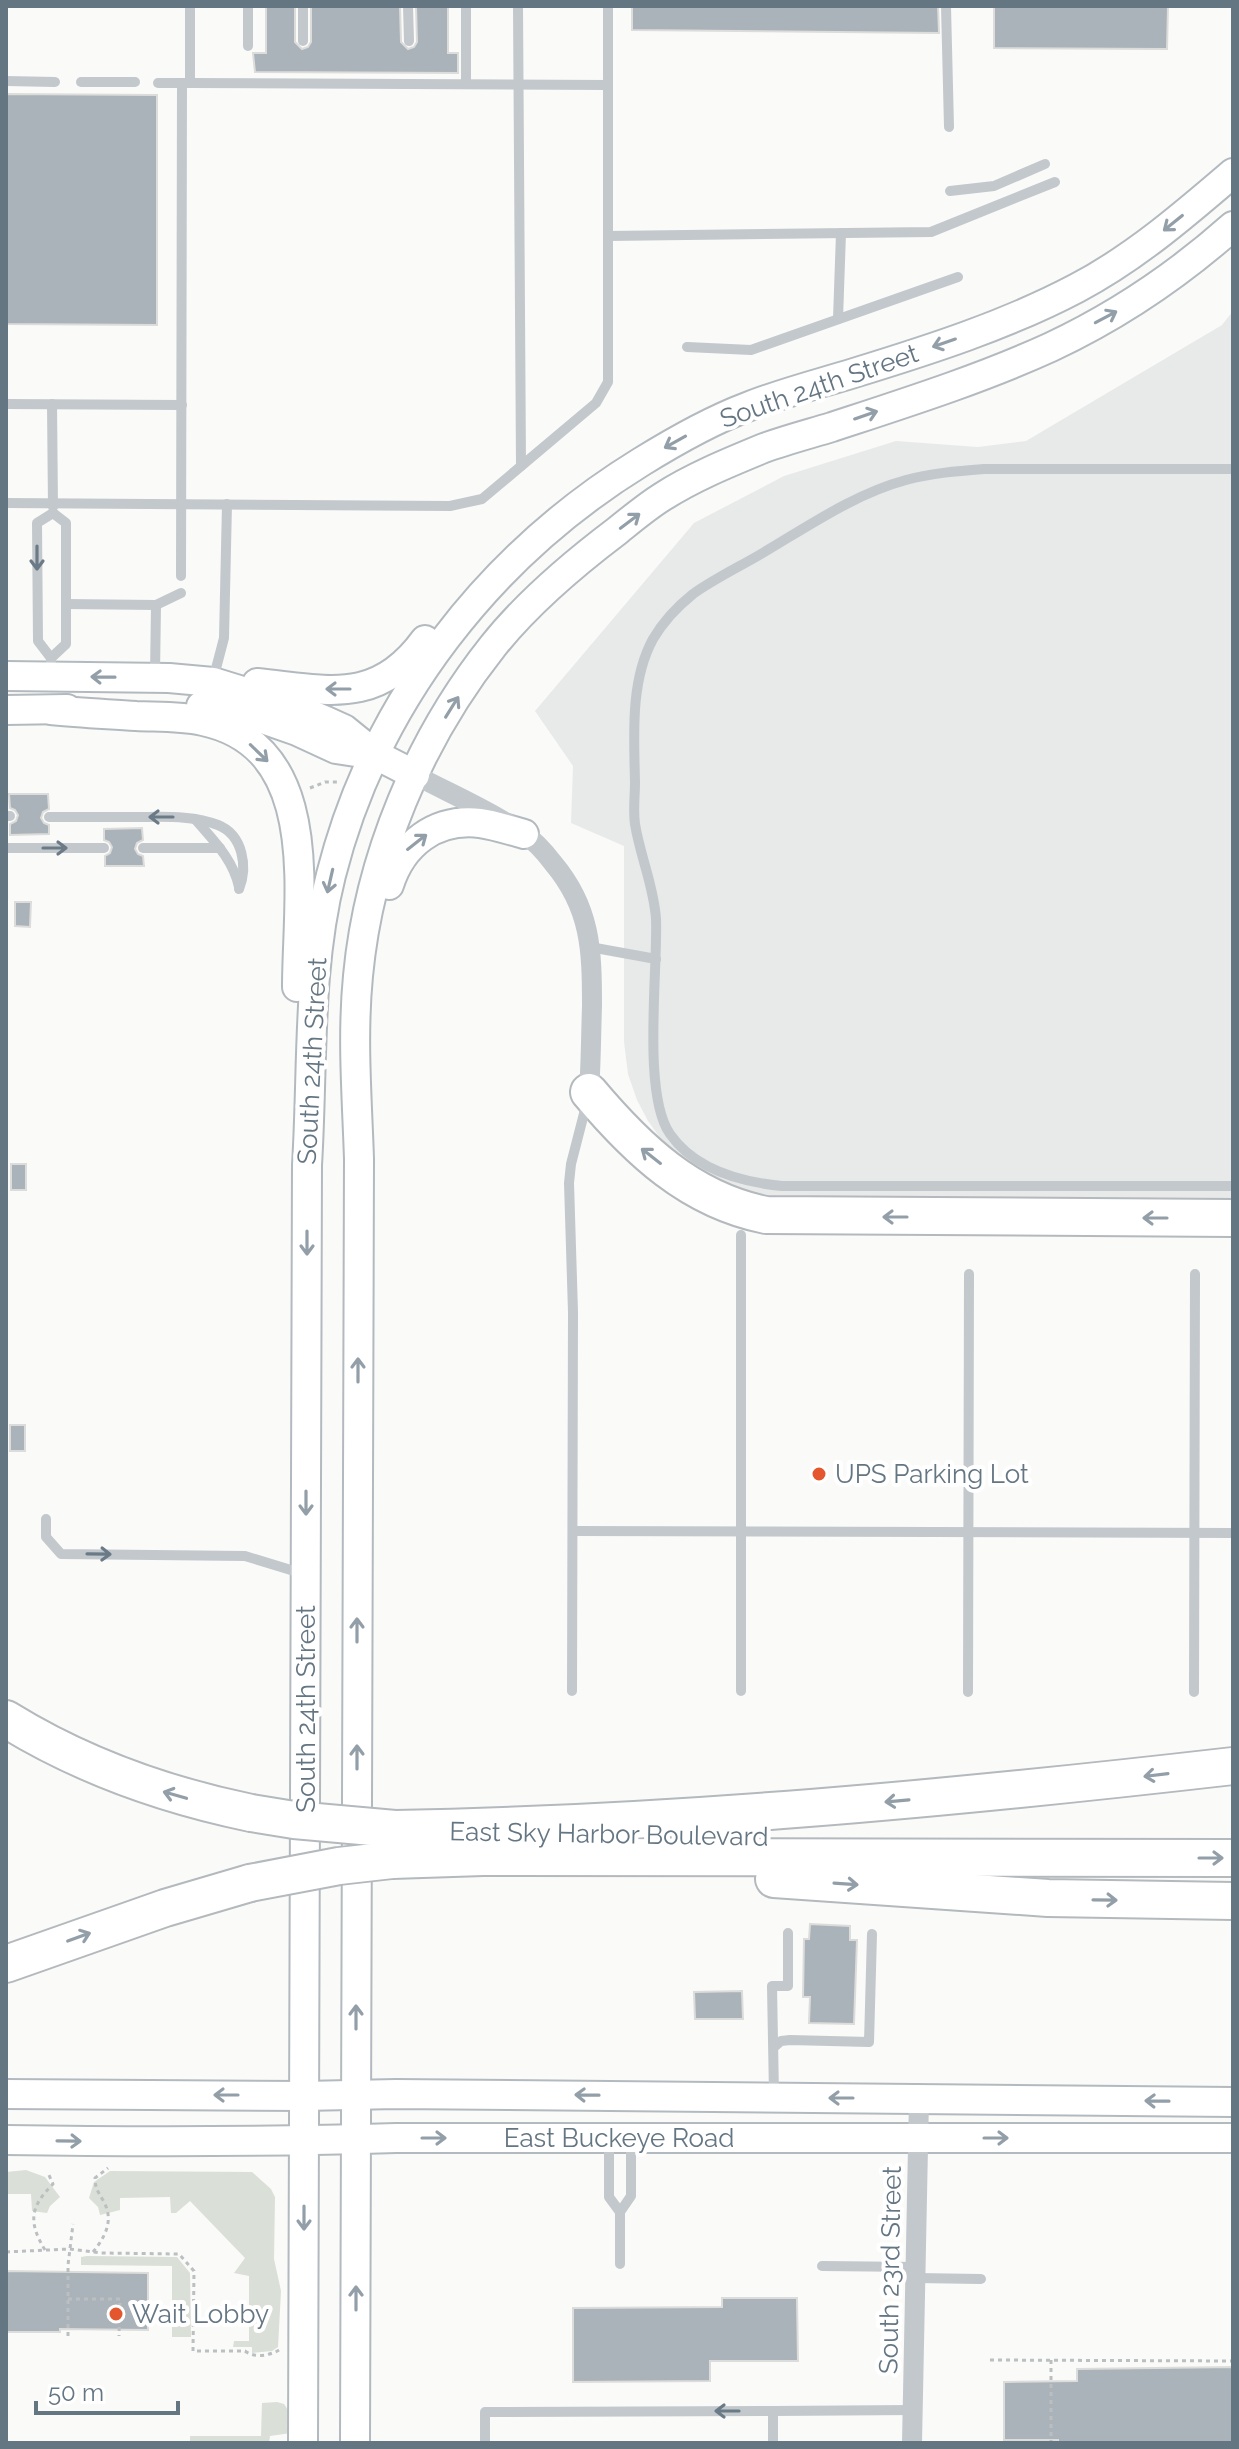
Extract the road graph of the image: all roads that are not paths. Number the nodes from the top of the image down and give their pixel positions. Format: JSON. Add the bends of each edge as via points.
{"nodes":[{"id":1,"x":190,"y":6,"type":"edge"},
{"id":2,"x":248,"y":6,"type":"edge"},
{"id":3,"x":303,"y":6,"type":"edge"},
{"id":4,"x":408,"y":6,"type":"edge"},
{"id":5,"x":466,"y":6,"type":"edge"},
{"id":6,"x":518,"y":6,"type":"edge"},
{"id":7,"x":608,"y":6,"type":"edge"},
{"id":8,"x":946,"y":6,"type":"edge"},
{"id":9,"x":303,"y":41,"type":"dead end"},
{"id":10,"x":409,"y":41,"type":"dead end"},
{"id":11,"x":248,"y":46,"type":"dead end"},
{"id":12,"x":6,"y":81,"type":"edge"},
{"id":13,"x":55,"y":82,"type":"dead end"},
{"id":14,"x":81,"y":82,"type":"dead end"},
{"id":15,"x":135,"y":82,"type":"dead end"},
{"id":16,"x":158,"y":83,"type":"dead end"},
{"id":17,"x":186,"y":83,"type":"junction"},
{"id":18,"x":466,"y":84,"type":"junction"},
{"id":19,"x":517,"y":84,"type":"junction"},
{"id":20,"x":608,"y":85,"type":"junction"},
{"id":21,"x":949,"y":127,"type":"dead end"},
{"id":22,"x":1045,"y":164,"type":"dead end"},
{"id":23,"x":1233,"y":173,"type":"edge"},
{"id":24,"x":1055,"y":182,"type":"dead end"},
{"id":25,"x":950,"y":191,"type":"dead end"},
{"id":26,"x":1233,"y":226,"type":"edge"},
{"id":27,"x":841,"y":233,"type":"junction"},
{"id":28,"x":608,"y":236,"type":"junction"},
{"id":29,"x":958,"y":277,"type":"dead end"},
{"id":30,"x":838,"y":319,"type":"junction"},
{"id":31,"x":687,"y":347,"type":"dead end"},
{"id":32,"x":6,"y":404,"type":"edge"},
{"id":33,"x":52,"y":404,"type":"junction"},
{"id":34,"x":182,"y":405,"type":"junction"},
{"id":35,"x":521,"y":466,"type":"junction"},
{"id":36,"x":1233,"y":469,"type":"edge"},
{"id":37,"x":6,"y":503,"type":"edge"},
{"id":38,"x":182,"y":503,"type":"junction"},
{"id":39,"x":227,"y":504,"type":"junction"},
{"id":40,"x":53,"y":508,"type":"junction"},
{"id":41,"x":547,"y":528,"type":"junction"},
{"id":42,"x":181,"y":576,"type":"dead end"},
{"id":43,"x":181,"y":593,"type":"dead end"},
{"id":44,"x":66,"y":604,"type":"junction"},
{"id":45,"x":156,"y":605,"type":"junction"},
{"id":46,"x":51,"y":668,"type":"junction"},
{"id":47,"x":6,"y":676,"type":"edge"},
{"id":48,"x":154,"y":678,"type":"junction"},
{"id":49,"x":213,"y":682,"type":"junction"},
{"id":50,"x":6,"y":710,"type":"edge"},
{"id":51,"x":51,"y":710,"type":"junction"},
{"id":52,"x":376,"y":755,"type":"junction"},
{"id":53,"x":415,"y":775,"type":"junction"},
{"id":54,"x":49,"y":817,"type":"dead end"},
{"id":55,"x":195,"y":819,"type":"junction"},
{"id":56,"x":524,"y":834,"type":"junction"},
{"id":57,"x":6,"y":848,"type":"edge"},
{"id":58,"x":104,"y":848,"type":"dead end"},
{"id":59,"x":143,"y":848,"type":"dead end"},
{"id":60,"x":220,"y":848,"type":"junction"},
{"id":61,"x":590,"y":947,"type":"junction"},
{"id":62,"x":656,"y":959,"type":"junction"},
{"id":63,"x":589,"y":1092,"type":"junction"},
{"id":64,"x":359,"y":1159,"type":"junction"},
{"id":65,"x":307,"y":1165,"type":"junction"},
{"id":66,"x":1233,"y":1186,"type":"edge"},
{"id":67,"x":1233,"y":1218,"type":"edge"},
{"id":68,"x":741,"y":1235,"type":"dead end"},
{"id":69,"x":969,"y":1274,"type":"dead end"},
{"id":70,"x":1195,"y":1274,"type":"dead end"},
{"id":71,"x":46,"y":1519,"type":"dead end"},
{"id":72,"x":573,"y":1531,"type":"junction"},
{"id":73,"x":741,"y":1532,"type":"junction"},
{"id":74,"x":968,"y":1532,"type":"junction"},
{"id":75,"x":1194,"y":1533,"type":"junction"},
{"id":76,"x":1233,"y":1533,"type":"edge"},
{"id":77,"x":306,"y":1574,"type":"junction"},
{"id":78,"x":572,"y":1691,"type":"dead end"},
{"id":79,"x":741,"y":1691,"type":"dead end"},
{"id":80,"x":968,"y":1692,"type":"dead end"},
{"id":81,"x":1194,"y":1692,"type":"dead end"},
{"id":82,"x":6,"y":1719,"type":"edge"},
{"id":83,"x":1233,"y":1766,"type":"edge"},
{"id":84,"x":1233,"y":1833,"type":"edge"},
{"id":85,"x":393,"y":1845,"type":"junction"},
{"id":86,"x":573,"y":1857,"type":"junction"},
{"id":87,"x":1233,"y":1858,"type":"edge"},
{"id":88,"x":1233,"y":1901,"type":"edge"},
{"id":89,"x":788,"y":1933,"type":"dead end"},
{"id":90,"x":872,"y":1934,"type":"dead end"},
{"id":91,"x":6,"y":1964,"type":"edge"},
{"id":92,"x":774,"y":2047,"type":"junction"},
{"id":93,"x":6,"y":2094,"type":"edge"},
{"id":94,"x":356,"y":2095,"type":"junction"},
{"id":95,"x":304,"y":2096,"type":"junction"},
{"id":96,"x":774,"y":2097,"type":"junction"},
{"id":97,"x":919,"y":2098,"type":"junction"},
{"id":98,"x":1233,"y":2102,"type":"edge"},
{"id":99,"x":620,"y":2138,"type":"junction"},
{"id":100,"x":774,"y":2138,"type":"junction"},
{"id":101,"x":1233,"y":2138,"type":"edge"},
{"id":102,"x":356,"y":2139,"type":"junction"},
{"id":103,"x":918,"y":2139,"type":"junction"},
{"id":104,"x":6,"y":2140,"type":"edge"},
{"id":105,"x":304,"y":2140,"type":"junction"},
{"id":106,"x":620,"y":2212,"type":"junction"},
{"id":107,"x":620,"y":2264,"type":"dead end"},
{"id":108,"x":822,"y":2266,"type":"dead end"},
{"id":109,"x":916,"y":2273,"type":"junction"},
{"id":110,"x":981,"y":2279,"type":"dead end"},
{"id":111,"x":913,"y":2410,"type":"junction"},
{"id":112,"x":773,"y":2411,"type":"junction"},
{"id":113,"x":303,"y":2443,"type":"edge"},
{"id":114,"x":355,"y":2443,"type":"edge"},
{"id":115,"x":485,"y":2443,"type":"edge"},
{"id":116,"x":773,"y":2443,"type":"edge"},
{"id":117,"x":912,"y":2443,"type":"edge"}],
"edges":[{"from":1,"to":17,"type":"lane"},
{"from":2,"to":11,"type":"lane"},
{"from":3,"to":9,"type":"lane"},
{"from":4,"to":10,"type":"lane"},
{"from":5,"to":18,"type":"lane"},
{"from":6,"to":19,"type":"lane"},
{"from":7,"to":20,"type":"lane"},
{"from":8,"to":21,"type":"lane"},
{"from":12,"to":13,"type":"lane"},
{"from":14,"to":15,"type":"lane"},
{"from":16,"to":17,"type":"lane"},
{"from":17,"to":18,"type":"lane"},
{"from":17,"to":34,"type":"lane"},
{"from":18,"to":19,"type":"lane"},
{"from":19,"to":20,"type":"lane"},
{"from":19,"to":35,"type":"lane"},
{"from":20,"to":28,"type":"lane"},
{"from":22,"to":25,"type":"lane","via":[[994,186]]},
{"from":23,"to":41,"type":"main road","name":"South 24th Street","one_way":true,"via":[[1152,240],[1078,288],[1001,323],[745,407],[616,477]]},
{"from":24,"to":27,"type":"lane","via":[[931,232]]},
{"from":53,"to":26,"type":"main road","name":"South 24th Street","one_way":true,"via":[[450,709],[492,647],[585,556],[662,497],[766,448],[1051,347],[1125,307]]},
{"from":27,"to":28,"type":"lane"},
{"from":27,"to":30,"type":"lane"},
{"from":28,"to":35,"type":"lane","via":[[608,382],[596,403]]},
{"from":29,"to":30,"type":"lane"},
{"from":30,"to":31,"type":"lane","via":[[751,350]]},
{"from":32,"to":33,"type":"lane"},
{"from":33,"to":34,"type":"lane"},
{"from":33,"to":40,"type":"lane"},
{"from":34,"to":38,"type":"lane"},
{"from":35,"to":39,"type":"lane","via":[[482,499],[450,506]]},
{"from":36,"to":62,"type":"lane","via":[[984,469],[906,480],[827,515],[695,593],[654,639],[637,698],[635,823],[655,906]]},
{"from":37,"to":40,"type":"lane"},
{"from":38,"to":39,"type":"lane"},
{"from":38,"to":40,"type":"lane"},
{"from":38,"to":42,"type":"lane"},
{"from":39,"to":49,"type":"lane","via":[[224,638]]},
{"from":40,"to":44,"type":"lane","via":[[66,523]]},
{"from":40,"to":46,"type":"lane","one_way":true,"via":[[37,523],[38,641]]},
{"from":41,"to":49,"type":"main road","one_way":true,"via":[[499,552],[411,658],[388,677],[349,690]]},
{"from":41,"to":52,"type":"main road","name":"South 24th Street","via":[[448,634],[404,699]]},
{"from":43,"to":45,"type":"lane"},
{"from":44,"to":45,"type":"lane"},
{"from":44,"to":46,"type":"lane","via":[[66,644]]},
{"from":45,"to":48,"type":"lane"},
{"from":46,"to":47,"type":"main road"},
{"from":48,"to":46,"type":"main road","one_way":true},
{"from":46,"to":51,"type":"main road"},
{"from":48,"to":49,"type":"main road"},
{"from":49,"to":52,"type":"main road","via":[[344,729]]},
{"from":50,"to":51,"type":"main road"},
{"from":51,"to":52,"type":"main road","via":[[141,705],[231,710],[336,749]]},
{"from":51,"to":65,"type":"main road","one_way":true,"via":[[206,722],[252,745],[279,776],[297,831],[296,1094]]},
{"from":52,"to":53,"type":"main road"},
{"from":52,"to":65,"type":"main road","name":"South 24th Street","one_way":true,"via":[[343,836],[319,935]]},
{"from":53,"to":56,"type":"street"},
{"from":53,"to":64,"type":"main road","name":"South 24th Street","via":[[383,854],[362,947],[355,1061]]},
{"from":55,"to":54,"type":"lane","one_way":true},
{"from":55,"to":60,"type":"lane"},
{"from":55,"to":60,"type":"lane","via":[[222,826],[239,844],[244,877],[239,889]]},
{"from":56,"to":61,"type":"street","via":[[571,888]]},
{"from":64,"to":56,"type":"main road","one_way":true,"via":[[375,958],[396,864],[413,843],[450,825],[480,823]]},
{"from":57,"to":58,"type":"lane","one_way":true},
{"from":59,"to":60,"type":"lane"},
{"from":61,"to":62,"type":"lane"},
{"from":61,"to":63,"type":"street"},
{"from":62,"to":66,"type":"lane","via":[[654,1064],[662,1118],[669,1133],[693,1156],[742,1181],[805,1187]]},
{"from":67,"to":63,"type":"highway","one_way":true,"via":[[766,1215],[698,1191],[635,1143]]},
{"from":63,"to":72,"type":"lane","via":[[569,1183]]},
{"from":94,"to":64,"type":"main road","name":"South 24th Street","one_way":true},
{"from":65,"to":77,"type":"main road","name":"South 24th Street","one_way":true},
{"from":68,"to":73,"type":"lane"},
{"from":69,"to":74,"type":"lane"},
{"from":70,"to":75,"type":"lane"},
{"from":71,"to":77,"type":"lane","one_way":true,"via":[[46,1537],[61,1554],[245,1556]]},
{"from":72,"to":73,"type":"lane"},
{"from":72,"to":78,"type":"lane"},
{"from":73,"to":74,"type":"lane"},
{"from":73,"to":79,"type":"lane"},
{"from":74,"to":75,"type":"lane"},
{"from":74,"to":80,"type":"lane"},
{"from":75,"to":76,"type":"lane"},
{"from":75,"to":81,"type":"lane"},
{"from":77,"to":95,"type":"main road","name":"South 24th Street"},
{"from":85,"to":82,"type":"highway","name":"East Sky Harbor Boulevard","one_way":true,"bridge":true,"via":[[184,1797],[106,1772]]},
{"from":83,"to":85,"type":"highway","one_way":true,"via":[[788,1811],[579,1823]]},
{"from":84,"to":85,"type":"highway","name":"East Sky Harbor Boulevard","via":[[516,1835]]},
{"from":85,"to":86,"type":"highway","name":"East Sky Harbor Boulevard","via":[[438,1858]]},
{"from":91,"to":85,"type":"highway","name":"East Sky Harbor Boulevard","one_way":true,"bridge":true,"via":[[165,1908],[250,1883],[339,1866]]},
{"from":86,"to":87,"type":"highway","name":"East Sky Harbor Boulevard","one_way":true},
{"from":86,"to":88,"type":"highway","one_way":true,"via":[[681,1873],[999,1895]]},
{"from":89,"to":92,"type":"lane","via":[[788,1986],[772,1986]]},
{"from":90,"to":92,"type":"lane","via":[[869,2042],[790,2040]]},
{"from":92,"to":96,"type":"lane"},
{"from":95,"to":93,"type":"main road","name":"East Buckeye Road","one_way":true},
{"from":94,"to":95,"type":"main road","name":"East Buckeye Road"},
{"from":96,"to":94,"type":"main road","name":"East Buckeye Road","one_way":true},
{"from":94,"to":102,"type":"main road","name":"South 24th Street"},
{"from":95,"to":105,"type":"main road","name":"South 24th Street"},
{"from":97,"to":96,"type":"main road","name":"East Buckeye Road","one_way":true},
{"from":96,"to":100,"type":"main road"},
{"from":98,"to":97,"type":"main road","name":"East Buckeye Road","one_way":true},
{"from":97,"to":103,"type":"street","name":"South 23rd Street"},
{"from":99,"to":100,"type":"main road","name":"East Buckeye Road"},
{"from":102,"to":99,"type":"main road","name":"East Buckeye Road","one_way":true},
{"from":99,"to":106,"type":"lane","via":[[631,2196]]},
{"from":99,"to":106,"type":"lane","via":[[609,2197]]},
{"from":100,"to":103,"type":"main road","name":"East Buckeye Road"},
{"from":103,"to":101,"type":"main road","name":"East Buckeye Road","one_way":true},
{"from":102,"to":105,"type":"main road","name":"East Buckeye Road"},
{"from":114,"to":102,"type":"main road","name":"South 24th Street","one_way":true},
{"from":103,"to":109,"type":"street","name":"South 23rd Street"},
{"from":104,"to":105,"type":"main road","name":"East Buckeye Road","one_way":true},
{"from":105,"to":113,"type":"main road","name":"South 24th Street","one_way":true},
{"from":106,"to":107,"type":"lane"},
{"from":108,"to":109,"type":"lane"},
{"from":109,"to":110,"type":"lane"},
{"from":109,"to":111,"type":"street","name":"South 23rd Street"},
{"from":111,"to":112,"type":"lane"},
{"from":111,"to":117,"type":"street","name":"South 23rd Street"},
{"from":112,"to":115,"type":"lane","one_way":true,"via":[[485,2412]]},
{"from":112,"to":116,"type":"lane"}]}
